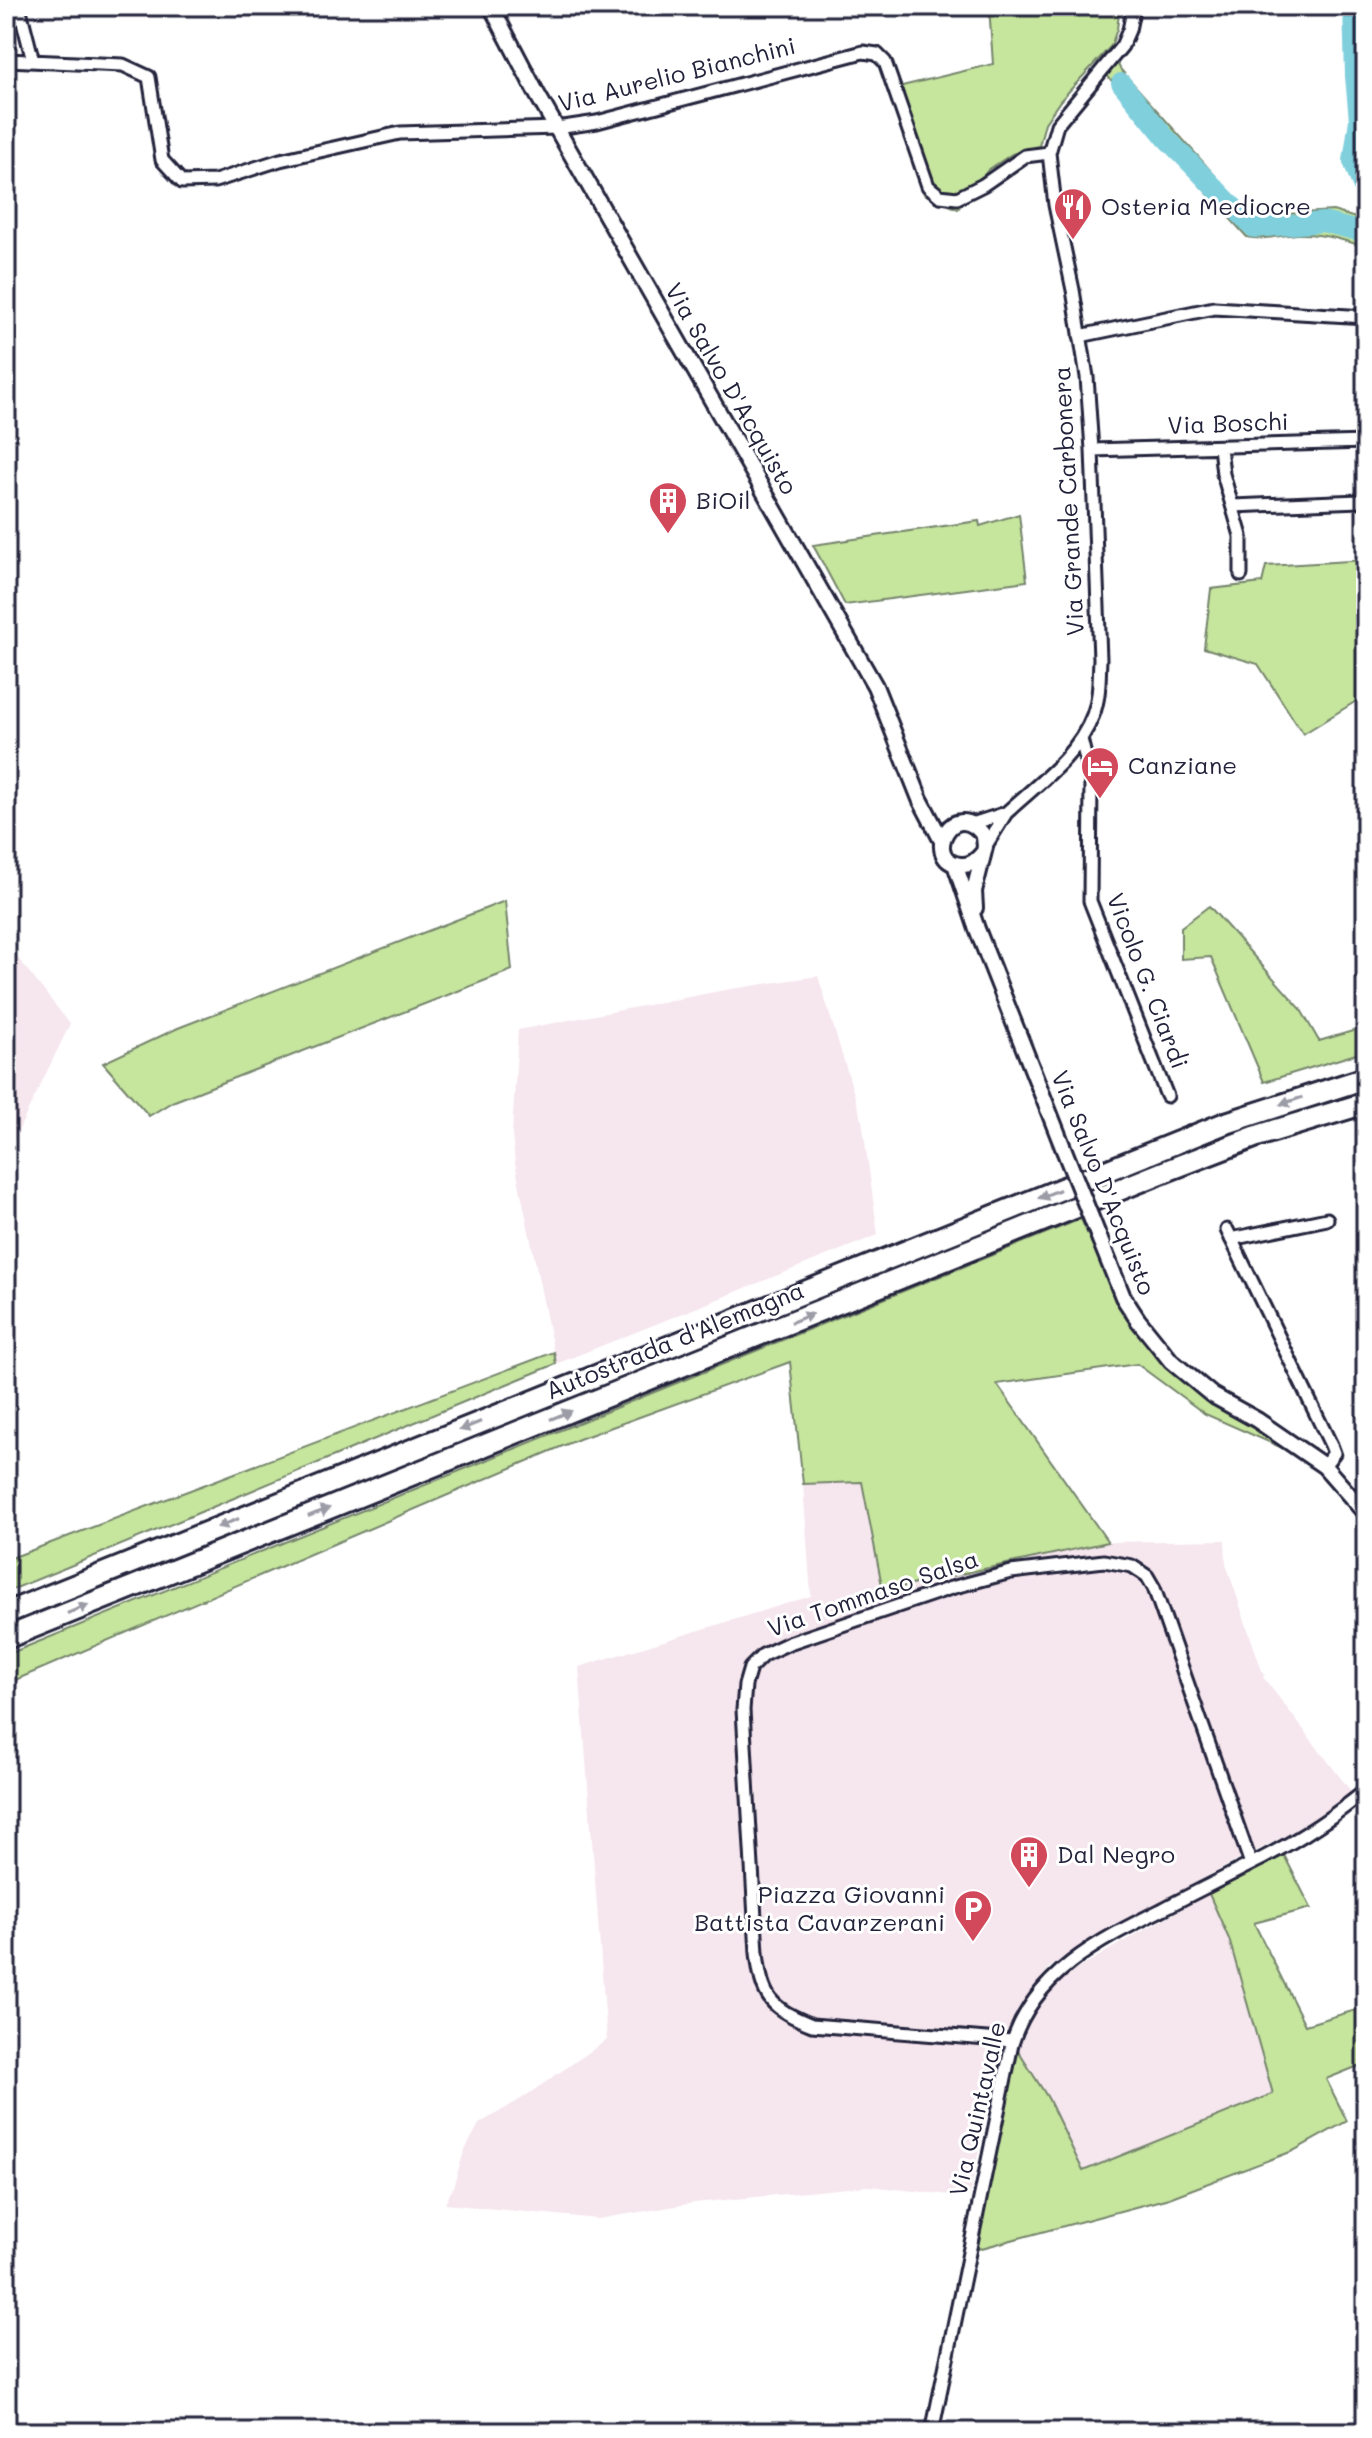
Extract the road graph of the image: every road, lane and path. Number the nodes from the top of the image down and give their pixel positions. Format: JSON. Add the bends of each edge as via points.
{"nodes":[{"id":1,"x":19,"y":6,"type":"edge"},
{"id":2,"x":491,"y":6,"type":"edge"},
{"id":3,"x":1134,"y":6,"type":"edge"},
{"id":4,"x":6,"y":60,"type":"edge"},
{"id":5,"x":33,"y":61,"type":"junction"},
{"id":6,"x":557,"y":128,"type":"junction"},
{"id":7,"x":1049,"y":153,"type":"junction"},
{"id":8,"x":1366,"y":317,"type":"edge"},
{"id":9,"x":1080,"y":336,"type":"junction"},
{"id":10,"x":1366,"y":442,"type":"edge"},
{"id":11,"x":1220,"y":447,"type":"junction"},
{"id":12,"x":1092,"y":450,"type":"junction"},
{"id":13,"x":1360,"y":501,"type":"dead end"},
{"id":14,"x":1233,"y":506,"type":"junction"},
{"id":15,"x":1241,"y":575,"type":"dead end"},
{"id":16,"x":1081,"y":739,"type":"junction"},
{"id":17,"x":920,"y":799,"type":"junction"},
{"id":18,"x":1006,"y":813,"type":"junction"},
{"id":19,"x":966,"y":823,"type":"junction"},
{"id":20,"x":942,"y":841,"type":"junction"},
{"id":21,"x":984,"y":851,"type":"junction"},
{"id":22,"x":955,"y":864,"type":"junction"},
{"id":23,"x":977,"y":929,"type":"junction"},
{"id":24,"x":1366,"y":1078,"type":"edge"},
{"id":25,"x":1167,"y":1096,"type":"dead end"},
{"id":26,"x":1366,"y":1103,"type":"edge"},
{"id":27,"x":1327,"y":1219,"type":"dead end"},
{"id":28,"x":1324,"y":1466,"type":"junction"},
{"id":29,"x":1366,"y":1514,"type":"edge"},
{"id":30,"x":6,"y":1613,"type":"edge"},
{"id":31,"x":6,"y":1638,"type":"edge"},
{"id":32,"x":1366,"y":1790,"type":"edge"},
{"id":33,"x":1251,"y":1864,"type":"junction"},
{"id":34,"x":1012,"y":2041,"type":"junction"},
{"id":35,"x":932,"y":2432,"type":"edge"}],
"edges":[{"from":1,"to":5,"type":"street"},
{"from":2,"to":6,"type":"street","name":"Via Salvo D'Acquisto"},
{"from":3,"to":7,"type":"street","via":[[1122,46],[1057,125]]},
{"from":4,"to":5,"type":"street","name":"Via Aurelio Bianchini"},
{"from":5,"to":6,"type":"street","name":"Via Aurelio Bianchini","via":[[123,65],[149,77],[162,160],[182,182],[215,181],[280,160],[400,133]]},
{"from":6,"to":7,"type":"street","name":"Via Aurelio Bianchini","via":[[871,51],[885,62],[928,186],[940,196],[957,198],[1025,156]]},
{"from":6,"to":17,"type":"street","name":"Via Salvo D'Acquisto","via":[[875,686]]},
{"from":7,"to":9,"type":"street","name":"Via Grande Carbonera"},
{"from":8,"to":9,"type":"street","via":[[1214,308]]},
{"from":9,"to":12,"type":"street","name":"Via Grande Carbonera"},
{"from":10,"to":11,"type":"street","name":"Via Boschi"},
{"from":11,"to":12,"type":"street","name":"Via Boschi"},
{"from":11,"to":14,"type":"street"},
{"from":12,"to":16,"type":"street","name":"Via Grande Carbonera","via":[[1099,692]]},
{"from":13,"to":14,"type":"street"},
{"from":14,"to":15,"type":"street","via":[[1241,536]]},
{"from":16,"to":18,"type":"street","name":"Via Grande Carbonera"},
{"from":16,"to":25,"type":"street","name":"Vicolo G. Ciardi","via":[[1091,780],[1090,901]]},
{"from":17,"to":19,"type":"street","via":[[937,816]]},
{"from":17,"to":20,"type":"street","name":"Via Salvo D'Acquisto"},
{"from":18,"to":19,"type":"street","name":"Via Grande Carbonera"},
{"from":18,"to":21,"type":"street","name":"Via Grande Carbonera"},
{"from":19,"to":20,"type":"street","via":[[951,826]]},
{"from":19,"to":21,"type":"street","via":[[984,836]]},
{"from":20,"to":22,"type":"street","name":"Via Salvo D'Acquisto","via":[[946,857]]},
{"from":21,"to":22,"type":"street","via":[[976,862]]},
{"from":21,"to":23,"type":"street","name":"Via Salvo D'Acquisto","via":[[974,891]]},
{"from":22,"to":23,"type":"street","name":"Via Salvo D'Acquisto"},
{"from":23,"to":28,"type":"street","name":"Via Salvo D'Acquisto","bridge":true,"via":[[1123,1297],[1171,1361],[1212,1395]]},
{"from":24,"to":30,"type":"highway","name":"Autostrada d'Alemagna","one_way":true,"via":[[1223,1124]]},
{"from":31,"to":26,"type":"highway","name":"Autostrada d'Alemagna","one_way":true,"via":[[1171,1169]]},
{"from":27,"to":28,"type":"street","via":[[1229,1234],[1331,1445],[1334,1453]]},
{"from":28,"to":29,"type":"street","name":"Via Salvo D'Acquisto"},
{"from":32,"to":33,"type":"street","name":"Via Quintavalle","via":[[1316,1827]]},
{"from":33,"to":34,"type":"street","name":"Via Quintavalle","via":[[1083,1952],[1042,1988]]},
{"from":33,"to":34,"type":"street","name":"Via Tommaso Salsa","via":[[1154,1588],[1132,1566],[1104,1561],[1011,1572],[763,1655],[750,1668],[743,1710],[757,1953],[761,1984],[773,2003],[812,2025]]},
{"from":34,"to":35,"type":"street","name":"Via Quintavalle"}]}
